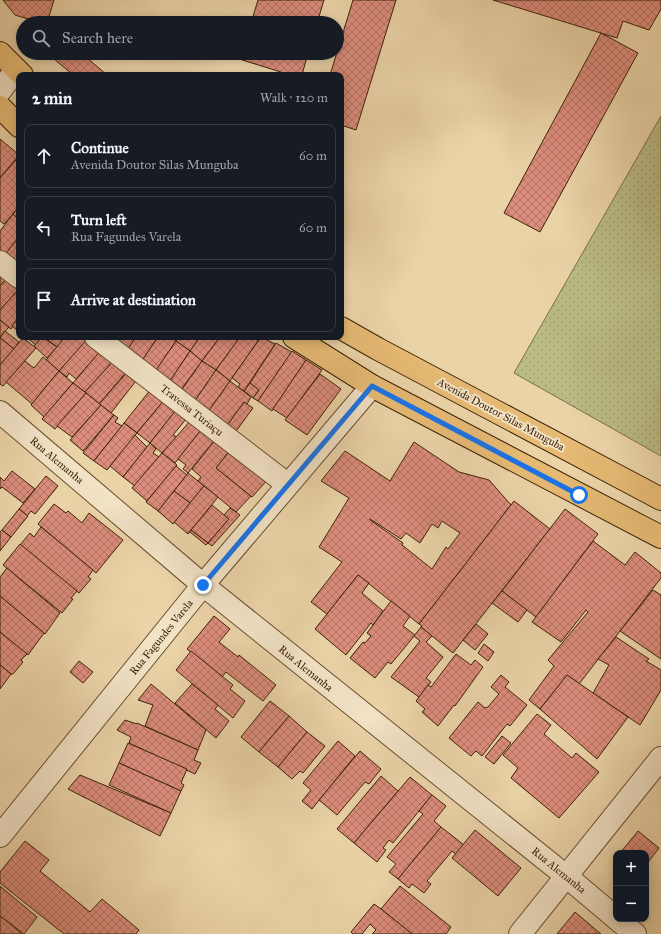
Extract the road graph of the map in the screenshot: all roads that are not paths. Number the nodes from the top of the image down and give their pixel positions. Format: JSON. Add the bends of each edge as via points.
{"nodes":[{"id":1,"x":0,"y":53,"type":"edge"},
{"id":2,"x":19,"y":72,"type":"edge"},
{"id":3,"x":16,"y":75,"type":"edge"},
{"id":4,"x":0,"y":91,"type":"edge"},
{"id":5,"x":0,"y":107,"type":"edge"},
{"id":6,"x":16,"y":123,"type":"edge"},
{"id":7,"x":0,"y":262,"type":"edge"},
{"id":8,"x":16,"y":275,"type":"edge"},
{"id":9,"x":344,"y":330,"type":"edge"},
{"id":10,"x":100,"y":340,"type":"edge"},
{"id":11,"x":299,"y":340,"type":"edge"},
{"id":12,"x":372,"y":386,"type":"junction"},
{"id":13,"x":0,"y":412,"type":"edge"},
{"id":14,"x":287,"y":484,"type":"junction"},
{"id":15,"x":661,"y":499,"type":"edge"},
{"id":16,"x":661,"y":537,"type":"edge"},
{"id":17,"x":203,"y":585,"type":"junction"},
{"id":18,"x":661,"y":758,"type":"edge"},
{"id":19,"x":0,"y":836,"type":"edge"},
{"id":20,"x":566,"y":876,"type":"junction"},
{"id":21,"x":613,"y":915,"type":"edge"},
{"id":22,"x":622,"y":922,"type":"edge"},
{"id":23,"x":520,"y":934,"type":"edge"},
{"id":24,"x":635,"y":934,"type":"edge"}],
"edges":[{"from":1,"to":2,"type":"main road"},
{"from":3,"to":4,"type":"street"},
{"from":5,"to":6,"type":"main road"},
{"from":7,"to":8,"type":"street"},
{"from":9,"to":15,"type":"main road","name":"Avenida Doutor Silas Munguba"},
{"from":10,"to":14,"type":"street","name":"Travessa Turiaçu"},
{"from":11,"to":12,"type":"main road"},
{"from":12,"to":14,"type":"street","name":"Rua Fagundes Varela"},
{"from":12,"to":16,"type":"main road"},
{"from":13,"to":17,"type":"street","name":"Rua Alemanha"},
{"from":14,"to":17,"type":"street","name":"Rua Fagundes Varela"},
{"from":17,"to":19,"type":"street","name":"Rua Fagundes Varela"},
{"from":17,"to":20,"type":"street","name":"Rua Alemanha"},
{"from":18,"to":20,"type":"street"},
{"from":20,"to":21,"type":"street","name":"Rua Alemanha"},
{"from":20,"to":23,"type":"street"},
{"from":22,"to":24,"type":"street","name":"Rua Alemanha"}]}
